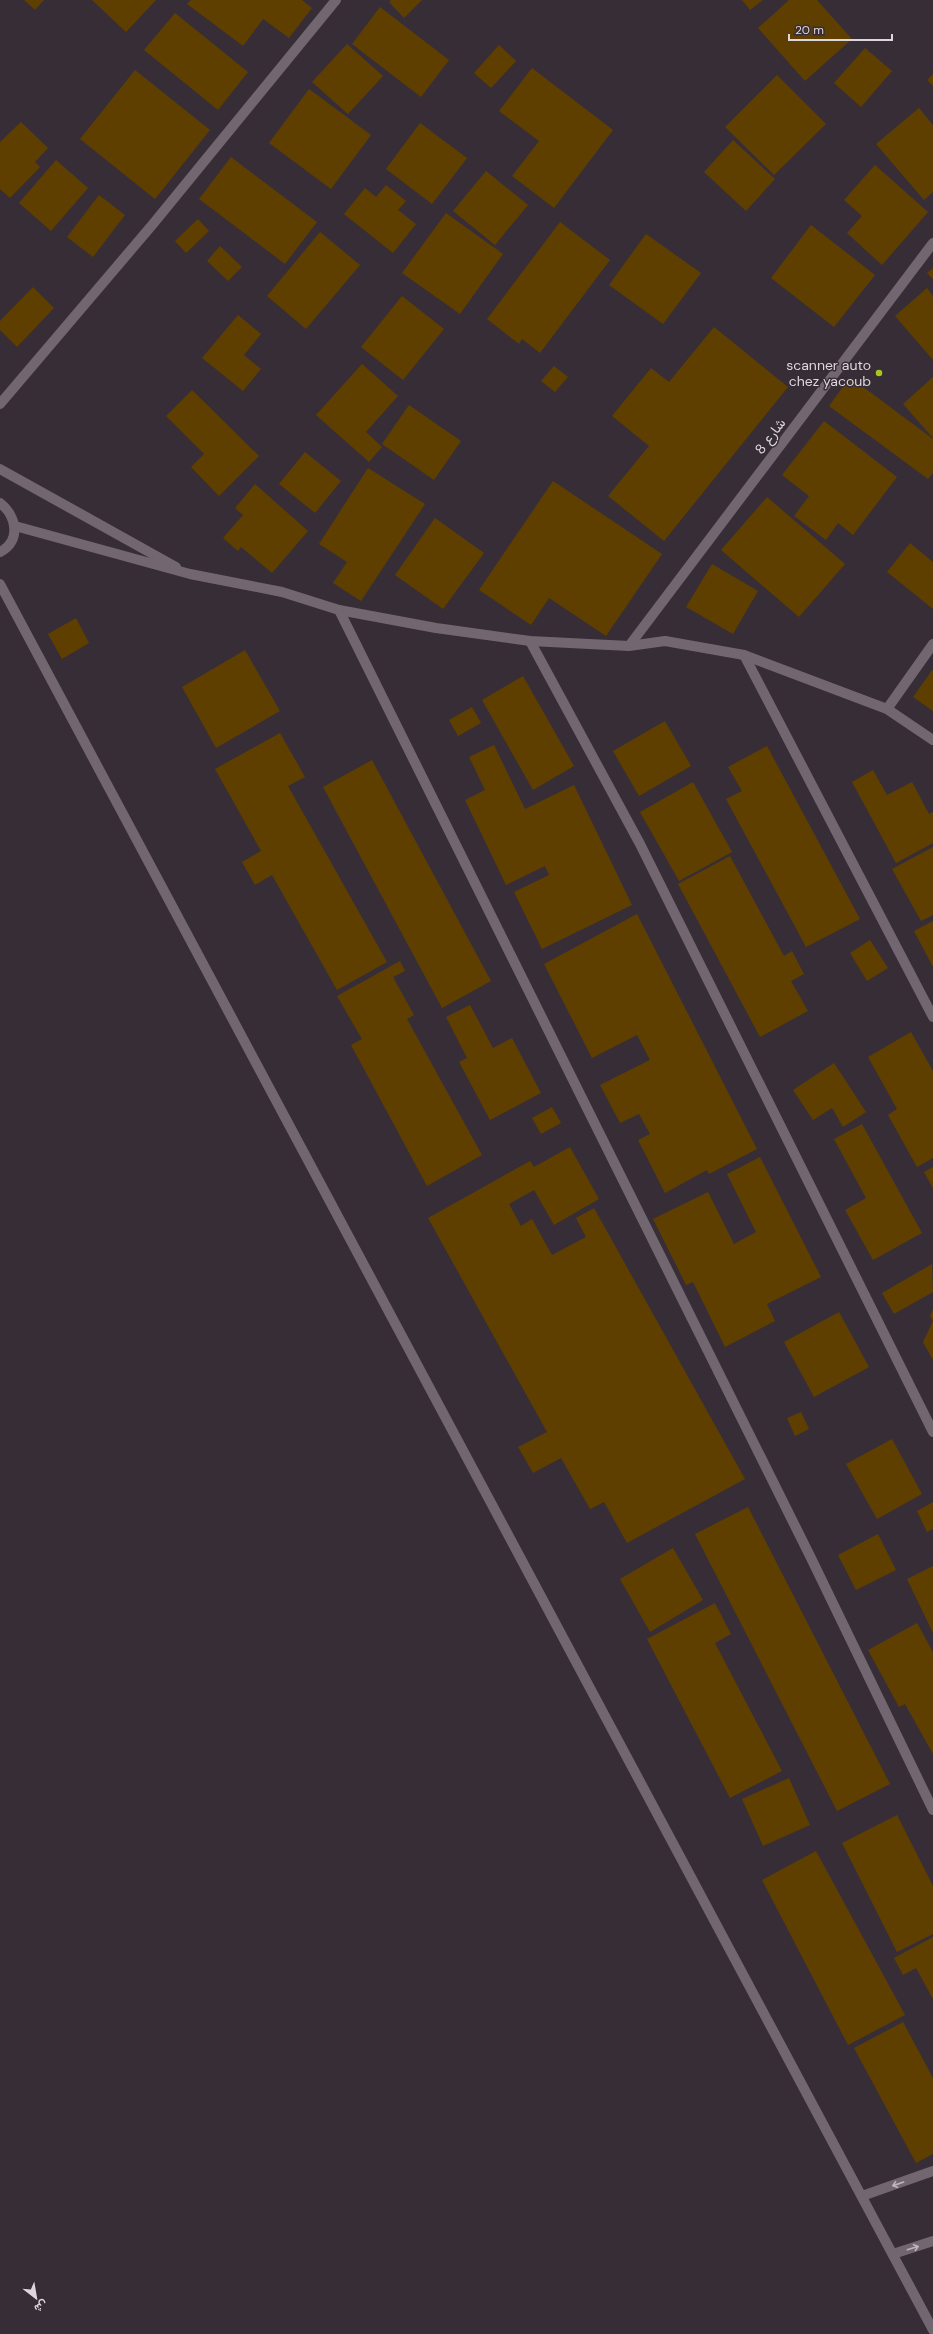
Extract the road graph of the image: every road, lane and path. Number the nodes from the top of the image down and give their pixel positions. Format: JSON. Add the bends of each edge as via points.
{"nodes":[{"id":1,"x":336,"y":0,"type":"edge"},
{"id":2,"x":933,"y":243,"type":"edge"},
{"id":3,"x":0,"y":404,"type":"edge"},
{"id":4,"x":0,"y":469,"type":"edge"},
{"id":5,"x":0,"y":503,"type":"edge"},
{"id":6,"x":15,"y":526,"type":"junction"},
{"id":7,"x":0,"y":552,"type":"edge"},
{"id":8,"x":190,"y":574,"type":"junction"},
{"id":9,"x":0,"y":584,"type":"edge"},
{"id":10,"x":339,"y":610,"type":"junction"},
{"id":11,"x":530,"y":641,"type":"junction"},
{"id":12,"x":933,"y":644,"type":"edge"},
{"id":13,"x":629,"y":646,"type":"junction"},
{"id":14,"x":744,"y":655,"type":"junction"},
{"id":15,"x":886,"y":709,"type":"junction"},
{"id":16,"x":933,"y":740,"type":"edge"},
{"id":17,"x":933,"y":1017,"type":"edge"},
{"id":18,"x":933,"y":1432,"type":"edge"},
{"id":19,"x":933,"y":1810,"type":"edge"},
{"id":20,"x":933,"y":2171,"type":"edge"},
{"id":21,"x":862,"y":2196,"type":"junction"},
{"id":22,"x":933,"y":2242,"type":"edge"},
{"id":23,"x":893,"y":2254,"type":"junction"},
{"id":24,"x":933,"y":2330,"type":"edge"}],
"edges":[{"from":1,"to":3,"type":"street","via":[[153,224]]},
{"from":2,"to":13,"type":"street","name":"شارع 8"},
{"from":4,"to":8,"type":"street"},
{"from":5,"to":6,"type":"street","via":[[13,516]]},
{"from":6,"to":7,"type":"street","via":[[10,544]]},
{"from":6,"to":8,"type":"street"},
{"from":8,"to":10,"type":"street","via":[[282,592]]},
{"from":9,"to":21,"type":"street"},
{"from":10,"to":11,"type":"street","via":[[436,628]]},
{"from":10,"to":19,"type":"street","via":[[811,1558]]},
{"from":11,"to":13,"type":"street"},
{"from":11,"to":18,"type":"street","via":[[640,844]]},
{"from":12,"to":15,"type":"street"},
{"from":13,"to":14,"type":"street","via":[[665,641]]},
{"from":14,"to":15,"type":"street"},
{"from":14,"to":17,"type":"street"},
{"from":15,"to":16,"type":"street"},
{"from":20,"to":21,"type":"street","one_way":true},
{"from":21,"to":23,"type":"street"},
{"from":23,"to":22,"type":"street","one_way":true},
{"from":23,"to":24,"type":"street"}]}
